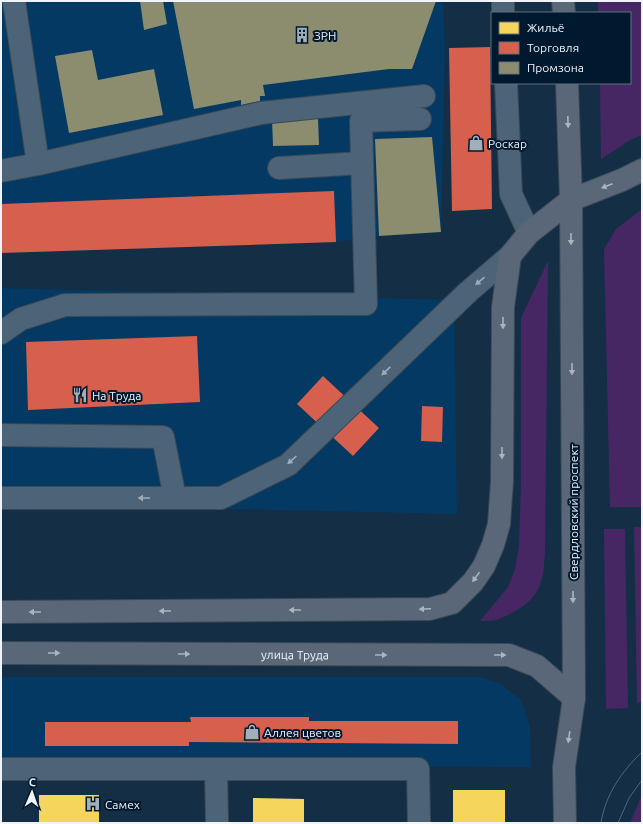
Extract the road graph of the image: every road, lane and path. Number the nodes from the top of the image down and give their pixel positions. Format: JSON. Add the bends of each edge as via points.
{"nodes":[{"id":1,"x":9,"y":1,"type":"edge"},
{"id":2,"x":14,"y":1,"type":"edge"},
{"id":3,"x":503,"y":1,"type":"edge"},
{"id":4,"x":563,"y":1,"type":"edge"},
{"id":5,"x":1,"y":7,"type":"edge"},
{"id":6,"x":503,"y":12,"type":"edge"},
{"id":7,"x":564,"y":12,"type":"edge"},
{"id":8,"x":506,"y":84,"type":"edge"},
{"id":9,"x":566,"y":84,"type":"edge"},
{"id":10,"x":424,"y":96,"type":"dead end"},
{"id":11,"x":420,"y":119,"type":"dead end"},
{"id":12,"x":362,"y":163,"type":"junction"},
{"id":13,"x":38,"y":164,"type":"junction"},
{"id":14,"x":279,"y":168,"type":"dead end"},
{"id":15,"x":642,"y":170,"type":"edge"},
{"id":16,"x":1,"y":171,"type":"edge"},
{"id":17,"x":571,"y":200,"type":"junction"},
{"id":18,"x":529,"y":233,"type":"junction"},
{"id":19,"x":510,"y":256,"type":"junction"},
{"id":20,"x":1,"y":333,"type":"edge"},
{"id":21,"x":1,"y":435,"type":"edge"},
{"id":22,"x":1,"y":498,"type":"edge"},
{"id":23,"x":175,"y":498,"type":"junction"},
{"id":24,"x":1,"y":612,"type":"edge"},
{"id":25,"x":1,"y":653,"type":"edge"},
{"id":26,"x":574,"y":698,"type":"junction"},
{"id":27,"x":1,"y":769,"type":"edge"},
{"id":28,"x":216,"y":770,"type":"junction"},
{"id":29,"x":217,"y":823,"type":"edge"},
{"id":30,"x":419,"y":823,"type":"edge"},
{"id":31,"x":565,"y":823,"type":"edge"}],
"edges":[{"from":1,"to":5,"type":"lane"},
{"from":2,"to":13,"type":"lane"},
{"from":3,"to":6,"type":"lane"},
{"from":4,"to":7,"type":"main road"},
{"from":8,"to":18,"type":"lane","via":[[511,194]]},
{"from":9,"to":17,"type":"main road","name":"Свердловский проспект","one_way":true},
{"from":10,"to":13,"type":"lane","via":[[261,113]]},
{"from":11,"to":12,"type":"lane","via":[[361,121]]},
{"from":12,"to":14,"type":"lane"},
{"from":12,"to":20,"type":"lane","via":[[366,304],[65,305],[21,319]]},
{"from":13,"to":16,"type":"lane"},
{"from":15,"to":17,"type":"main road","one_way":true},
{"from":17,"to":18,"type":"main road"},
{"from":17,"to":26,"type":"main road","name":"Свердловский проспект","one_way":true},
{"from":18,"to":19,"type":"main road"},
{"from":19,"to":23,"type":"lane","one_way":true,"via":[[468,292],[288,464],[221,498]]},
{"from":19,"to":24,"type":"main road","one_way":true,"via":[[503,307],[502,481],[499,524],[484,566],[473,582],[452,603],[430,609]]},
{"from":21,"to":23,"type":"lane","via":[[163,437]]},
{"from":23,"to":22,"type":"lane","one_way":true},
{"from":25,"to":26,"type":"main road","name":"улица Труда","one_way":true,"via":[[509,655],[537,666]]},
{"from":26,"to":31,"type":"main road","name":"Свердловский проспект","one_way":true,"via":[[564,767]]},
{"from":27,"to":28,"type":"lane"},
{"from":28,"to":29,"type":"lane"},
{"from":28,"to":30,"type":"lane","via":[[418,769]]}]}
